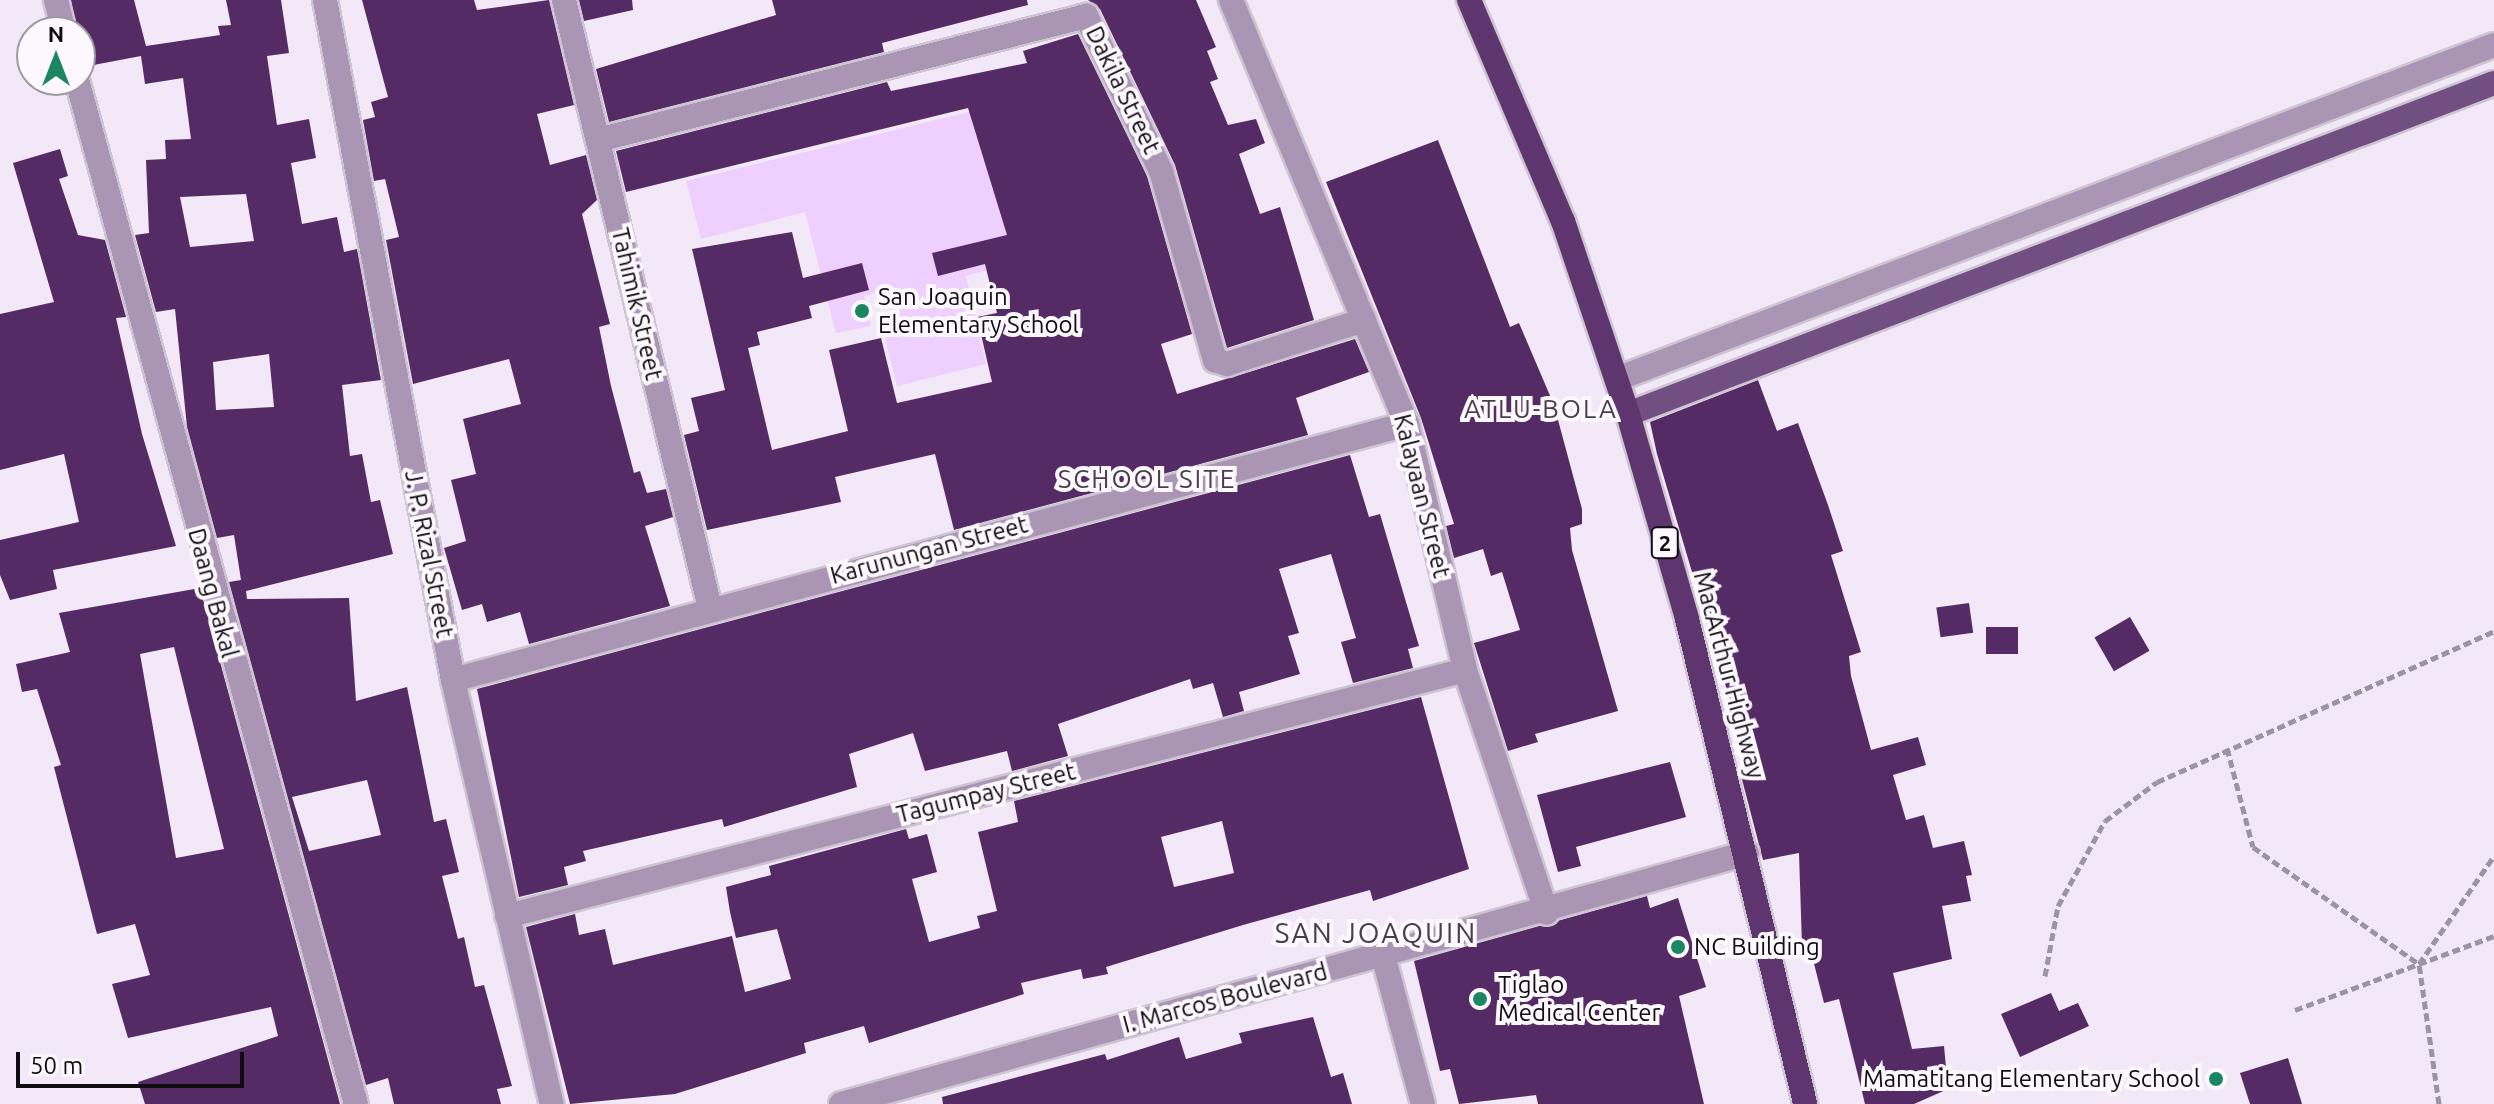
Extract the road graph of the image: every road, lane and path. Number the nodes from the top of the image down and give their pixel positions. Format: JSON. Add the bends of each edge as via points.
{"nodes":[{"id":1,"x":325,"y":0,"type":"edge"},
{"id":2,"x":564,"y":0,"type":"edge"},
{"id":3,"x":1231,"y":0,"type":"edge"},
{"id":4,"x":1469,"y":0,"type":"edge"},
{"id":5,"x":2494,"y":45,"type":"edge"},
{"id":6,"x":2494,"y":83,"type":"edge"},
{"id":7,"x":81,"y":96,"type":"edge"},
{"id":8,"x":598,"y":140,"type":"junction"},
{"id":9,"x":1364,"y":320,"type":"junction"},
{"id":10,"x":1617,"y":379,"type":"junction"},
{"id":11,"x":1628,"y":414,"type":"junction"},
{"id":12,"x":1407,"y":424,"type":"junction"},
{"id":13,"x":710,"y":608,"type":"junction"},
{"id":14,"x":2494,"y":631,"type":"edge"},
{"id":15,"x":1465,"y":670,"type":"junction"},
{"id":16,"x":453,"y":680,"type":"junction"},
{"id":17,"x":2227,"y":748,"type":"junction"},
{"id":18,"x":1747,"y":853,"type":"junction"},
{"id":19,"x":2494,"y":856,"type":"edge"},
{"id":20,"x":1547,"y":913,"type":"junction"},
{"id":21,"x":507,"y":916,"type":"junction"},
{"id":22,"x":2494,"y":936,"type":"edge"},
{"id":23,"x":1383,"y":955,"type":"junction"},
{"id":24,"x":2419,"y":964,"type":"junction"},
{"id":25,"x":2045,"y":976,"type":"dead end"},
{"id":26,"x":2295,"y":1010,"type":"dead end"},
{"id":27,"x":356,"y":1104,"type":"edge"},
{"id":28,"x":552,"y":1104,"type":"edge"},
{"id":29,"x":841,"y":1104,"type":"edge"},
{"id":30,"x":1423,"y":1104,"type":"edge"},
{"id":31,"x":1805,"y":1104,"type":"edge"},
{"id":32,"x":2439,"y":1104,"type":"edge"}],
"edges":[{"from":1,"to":16,"type":"street","name":"J. P. Rizal Street"},
{"from":2,"to":8,"type":"street","name":"Tahimik Street"},
{"from":3,"to":9,"type":"street","name":"Kalayaan Street"},
{"from":4,"to":10,"type":"highway","name":"MacArthur Highway","number":"2","via":[[1563,221]]},
{"from":5,"to":10,"type":"street"},
{"from":6,"to":11,"type":"main road"},
{"from":7,"to":27,"type":"street","name":"Daang Bakal"},
{"from":8,"to":9,"type":"street","name":"Dakila Street","via":[[1086,16],[1161,171],[1215,360],[1227,364]]},
{"from":8,"to":13,"type":"street","name":"Tahimik Street"},
{"from":9,"to":12,"type":"street","name":"Kalayaan Street"},
{"from":10,"to":11,"type":"highway","name":"MacArthur Highway","number":"2"},
{"from":11,"to":18,"type":"highway","name":"MacArthur Highway","number":"2"},
{"from":12,"to":13,"type":"street","name":"Karunungan Street"},
{"from":12,"to":15,"type":"street","name":"Kalayaan Street"},
{"from":13,"to":16,"type":"street","name":"Karunungan Street"},
{"from":14,"to":17,"type":"path"},
{"from":15,"to":20,"type":"street","name":"Kalayaan Street"},
{"from":15,"to":21,"type":"street","name":"Tagumpay Street"},
{"from":16,"to":21,"type":"street","name":"J. P. Rizal Street"},
{"from":17,"to":24,"type":"path","via":[[2253,847]]},
{"from":17,"to":25,"type":"path","via":[[2157,782],[2105,821],[2058,906]]},
{"from":18,"to":20,"type":"street","name":"I. Marcos Boulevard"},
{"from":18,"to":31,"type":"highway","name":"MacArthur Highway","number":"2"},
{"from":19,"to":24,"type":"path"},
{"from":20,"to":23,"type":"street","name":"I. Marcos Boulevard"},
{"from":21,"to":28,"type":"street","name":"J. P. Rizal Street"},
{"from":22,"to":24,"type":"path"},
{"from":23,"to":29,"type":"street","name":"I. Marcos Boulevard"},
{"from":23,"to":30,"type":"street"},
{"from":24,"to":26,"type":"path"},
{"from":24,"to":32,"type":"path"}]}
